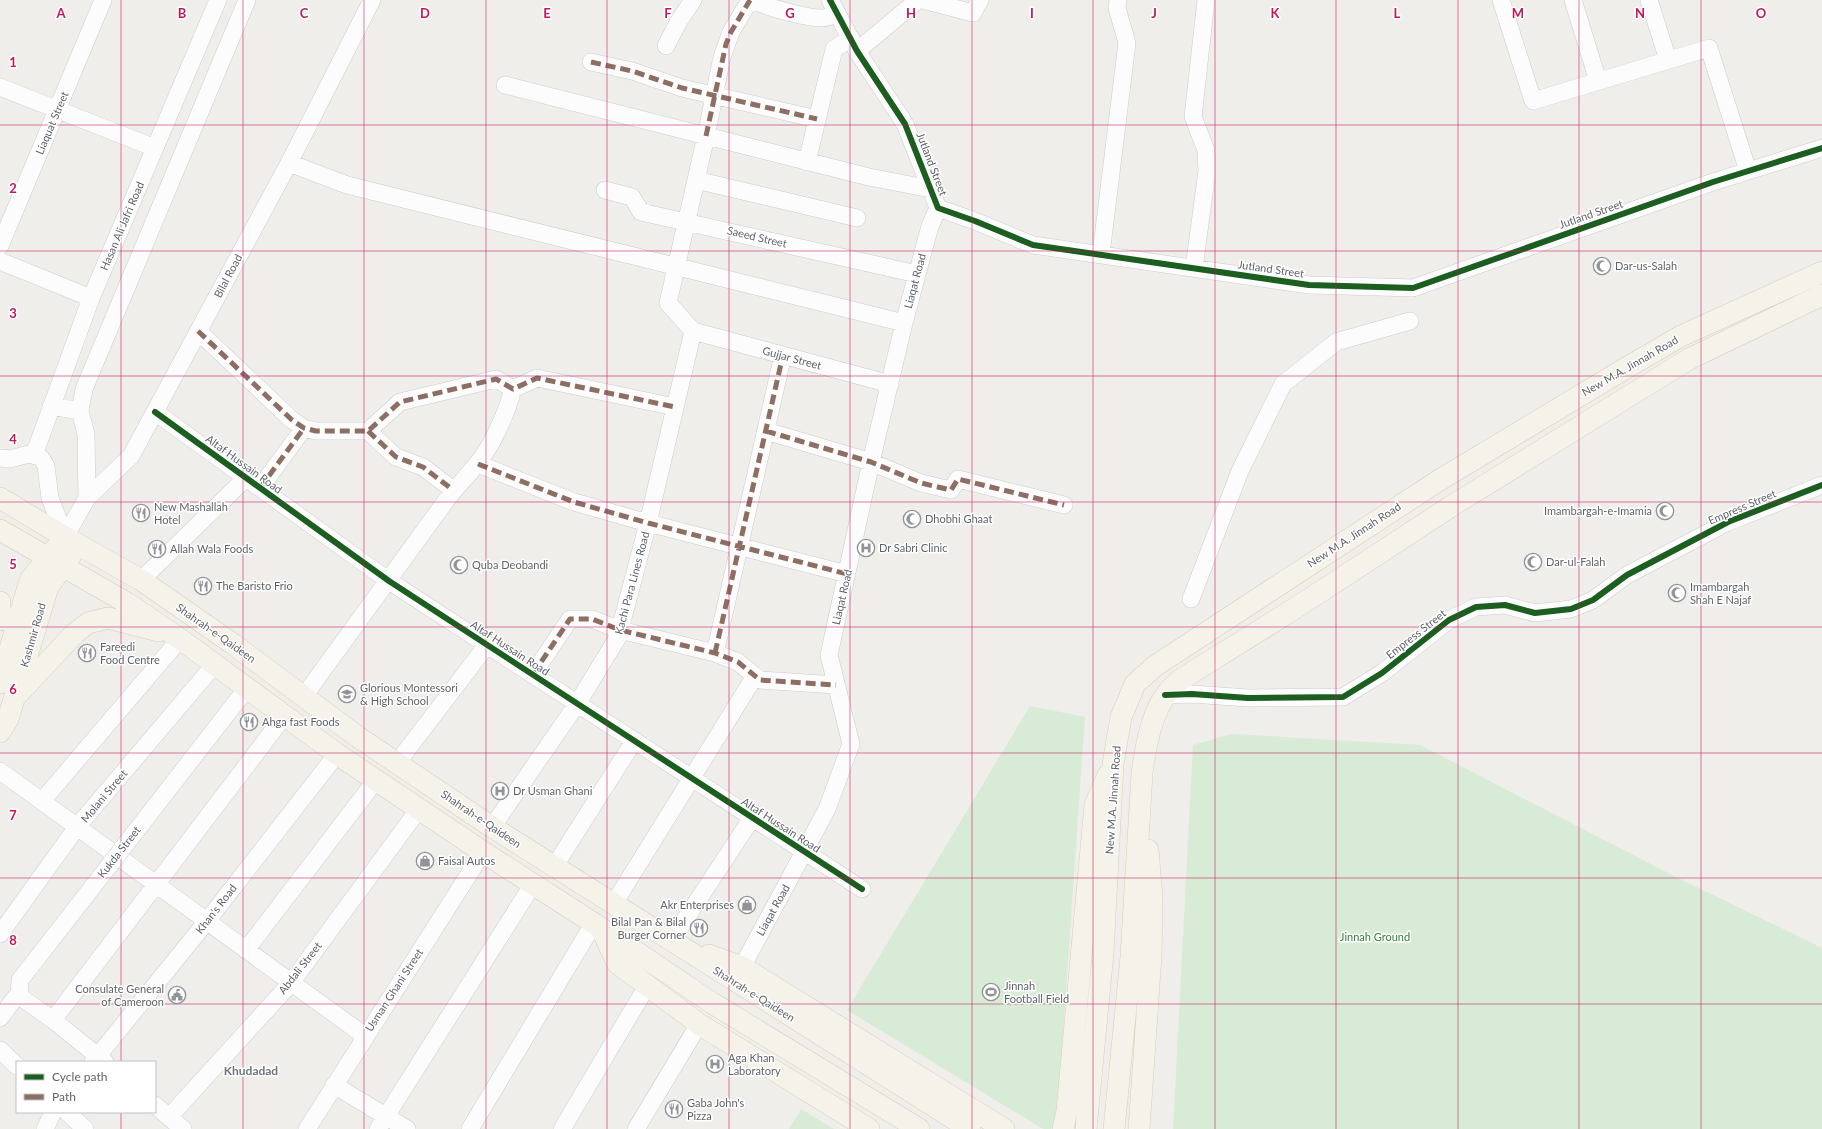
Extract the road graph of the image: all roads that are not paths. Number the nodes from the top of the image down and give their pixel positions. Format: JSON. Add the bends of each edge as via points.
{"nodes":[{"id":1,"x":103,"y":0,"type":"edge"},
{"id":2,"x":218,"y":0,"type":"edge"},
{"id":3,"x":247,"y":0,"type":"edge"},
{"id":4,"x":372,"y":0,"type":"edge"},
{"id":5,"x":693,"y":0,"type":"edge"},
{"id":6,"x":750,"y":0,"type":"edge"},
{"id":7,"x":918,"y":0,"type":"edge"},
{"id":8,"x":923,"y":0,"type":"edge"},
{"id":9,"x":980,"y":0,"type":"edge"},
{"id":10,"x":1118,"y":0,"type":"edge"},
{"id":11,"x":1206,"y":0,"type":"edge"},
{"id":12,"x":1501,"y":0,"type":"edge"},
{"id":13,"x":1573,"y":0,"type":"edge"},
{"id":14,"x":1649,"y":0,"type":"edge"},
{"id":15,"x":834,"y":7,"type":"edge"},
{"id":16,"x":854,"y":45,"type":"junction"},
{"id":17,"x":666,"y":46,"type":"dead end"},
{"id":18,"x":1668,"y":60,"type":"junction"},
{"id":19,"x":591,"y":62,"type":"dead end"},
{"id":20,"x":1598,"y":82,"type":"junction"},
{"id":21,"x":505,"y":85,"type":"dead end"},
{"id":22,"x":0,"y":87,"type":"edge"},
{"id":23,"x":715,"y":95,"type":"junction"},
{"id":24,"x":58,"y":109,"type":"junction"},
{"id":25,"x":818,"y":119,"type":"junction"},
{"id":26,"x":706,"y":136,"type":"junction"},
{"id":27,"x":155,"y":148,"type":"junction"},
{"id":28,"x":1822,"y":148,"type":"edge"},
{"id":29,"x":807,"y":162,"type":"junction"},
{"id":30,"x":289,"y":163,"type":"junction"},
{"id":31,"x":1748,"y":171,"type":"junction"},
{"id":32,"x":696,"y":180,"type":"junction"},
{"id":33,"x":931,"y":189,"type":"junction"},
{"id":34,"x":605,"y":190,"type":"dead end"},
{"id":35,"x":938,"y":208,"type":"junction"},
{"id":36,"x":857,"y":218,"type":"dead end"},
{"id":37,"x":687,"y":221,"type":"junction"},
{"id":38,"x":0,"y":246,"type":"edge"},
{"id":39,"x":1101,"y":254,"type":"junction"},
{"id":40,"x":0,"y":261,"type":"edge"},
{"id":41,"x":676,"y":266,"type":"junction"},
{"id":42,"x":1194,"y":268,"type":"junction"},
{"id":43,"x":1822,"y":272,"type":"edge"},
{"id":44,"x":917,"y":274,"type":"junction"},
{"id":45,"x":1822,"y":295,"type":"edge"},
{"id":46,"x":91,"y":298,"type":"junction"},
{"id":47,"x":1410,"y":321,"type":"dead end"},
{"id":48,"x":904,"y":323,"type":"junction"},
{"id":49,"x":198,"y":331,"type":"junction"},
{"id":50,"x":693,"y":331,"type":"junction"},
{"id":51,"x":783,"y":355,"type":"junction"},
{"id":52,"x":890,"y":384,"type":"junction"},
{"id":53,"x":513,"y":389,"type":"junction"},
{"id":54,"x":51,"y":406,"type":"junction"},
{"id":55,"x":675,"y":407,"type":"junction"},
{"id":56,"x":80,"y":411,"type":"junction"},
{"id":57,"x":155,"y":412,"type":"junction"},
{"id":58,"x":304,"y":428,"type":"junction"},
{"id":59,"x":368,"y":431,"type":"junction"},
{"id":60,"x":766,"y":431,"type":"junction"},
{"id":61,"x":34,"y":455,"type":"junction"},
{"id":62,"x":0,"y":458,"type":"edge"},
{"id":63,"x":871,"y":462,"type":"junction"},
{"id":64,"x":478,"y":464,"type":"junction"},
{"id":65,"x":246,"y":478,"type":"junction"},
{"id":66,"x":1822,"y":485,"type":"edge"},
{"id":67,"x":260,"y":488,"type":"junction"},
{"id":68,"x":453,"y":490,"type":"junction"},
{"id":69,"x":0,"y":498,"type":"edge"},
{"id":70,"x":87,"y":498,"type":"junction"},
{"id":71,"x":1064,"y":505,"type":"dead end"},
{"id":72,"x":648,"y":523,"type":"junction"},
{"id":73,"x":0,"y":530,"type":"edge"},
{"id":74,"x":72,"y":541,"type":"junction"},
{"id":75,"x":739,"y":546,"type":"junction"},
{"id":76,"x":55,"y":562,"type":"junction"},
{"id":77,"x":847,"y":574,"type":"junction"},
{"id":78,"x":141,"y":580,"type":"junction"},
{"id":79,"x":390,"y":581,"type":"junction"},
{"id":80,"x":1191,"y":599,"type":"dead end"},
{"id":81,"x":620,"y":630,"type":"junction"},
{"id":82,"x":180,"y":639,"type":"junction"},
{"id":83,"x":488,"y":645,"type":"junction"},
{"id":84,"x":715,"y":652,"type":"junction"},
{"id":85,"x":215,"y":664,"type":"junction"},
{"id":86,"x":533,"y":674,"type":"junction"},
{"id":87,"x":755,"y":676,"type":"junction"},
{"id":88,"x":0,"y":683,"type":"edge"},
{"id":89,"x":836,"y":685,"type":"junction"},
{"id":90,"x":247,"y":688,"type":"junction"},
{"id":91,"x":1166,"y":695,"type":"junction"},
{"id":92,"x":304,"y":696,"type":"junction"},
{"id":93,"x":15,"y":699,"type":"junction"},
{"id":94,"x":577,"y":704,"type":"junction"},
{"id":95,"x":285,"y":716,"type":"junction"},
{"id":96,"x":0,"y":732,"type":"edge"},
{"id":97,"x":634,"y":741,"type":"junction"},
{"id":98,"x":337,"y":754,"type":"junction"},
{"id":99,"x":397,"y":763,"type":"junction"},
{"id":100,"x":1113,"y":764,"type":"junction"},
{"id":101,"x":0,"y":771,"type":"edge"},
{"id":102,"x":1142,"y":773,"type":"junction"},
{"id":103,"x":692,"y":778,"type":"junction"},
{"id":104,"x":376,"y":780,"type":"junction"},
{"id":105,"x":42,"y":801,"type":"junction"},
{"id":106,"x":419,"y":809,"type":"junction"},
{"id":107,"x":752,"y":818,"type":"junction"},
{"id":108,"x":77,"y":827,"type":"junction"},
{"id":109,"x":492,"y":827,"type":"junction"},
{"id":110,"x":483,"y":852,"type":"junction"},
{"id":111,"x":804,"y":852,"type":"junction"},
{"id":112,"x":554,"y":867,"type":"junction"},
{"id":113,"x":156,"y":884,"type":"junction"},
{"id":114,"x":533,"y":884,"type":"junction"},
{"id":115,"x":862,"y":889,"type":"dead end"},
{"id":116,"x":613,"y":905,"type":"junction"},
{"id":117,"x":207,"y":921,"type":"junction"},
{"id":118,"x":598,"y":926,"type":"junction"},
{"id":119,"x":0,"y":934,"type":"edge"},
{"id":120,"x":671,"y":942,"type":"junction"},
{"id":121,"x":246,"y":950,"type":"junction"},
{"id":122,"x":742,"y":967,"type":"junction"},
{"id":123,"x":291,"y":982,"type":"junction"},
{"id":124,"x":647,"y":986,"type":"junction"},
{"id":125,"x":19,"y":996,"type":"junction"},
{"id":126,"x":0,"y":1018,"type":"edge"},
{"id":127,"x":53,"y":1020,"type":"junction"},
{"id":128,"x":699,"y":1024,"type":"junction"},
{"id":129,"x":365,"y":1036,"type":"junction"},
{"id":130,"x":0,"y":1050,"type":"edge"},
{"id":131,"x":99,"y":1060,"type":"edge"},
{"id":132,"x":16,"y":1065,"type":"edge"},
{"id":133,"x":334,"y":1085,"type":"junction"},
{"id":134,"x":156,"y":1106,"type":"edge"},
{"id":135,"x":52,"y":1113,"type":"edge"},
{"id":136,"x":68,"y":1113,"type":"edge"},
{"id":137,"x":169,"y":1117,"type":"junction"},
{"id":138,"x":382,"y":1122,"type":"edge"},
{"id":139,"x":44,"y":1129,"type":"edge"},
{"id":140,"x":85,"y":1129,"type":"edge"},
{"id":141,"x":183,"y":1129,"type":"edge"},
{"id":142,"x":307,"y":1129,"type":"edge"},
{"id":143,"x":407,"y":1129,"type":"edge"},
{"id":144,"x":470,"y":1129,"type":"edge"},
{"id":145,"x":562,"y":1129,"type":"edge"},
{"id":146,"x":636,"y":1129,"type":"edge"},
{"id":147,"x":869,"y":1129,"type":"edge"},
{"id":148,"x":919,"y":1129,"type":"edge"},
{"id":149,"x":970,"y":1129,"type":"edge"},
{"id":150,"x":1004,"y":1129,"type":"edge"},
{"id":151,"x":1063,"y":1129,"type":"edge"},
{"id":152,"x":1086,"y":1129,"type":"edge"},
{"id":153,"x":1114,"y":1129,"type":"edge"},
{"id":154,"x":1139,"y":1129,"type":"edge"}],
"edges":[{"from":1,"to":24,"type":"street","name":"Liaquat Street"},
{"from":2,"to":27,"type":"street","name":"Hasan Ali Jafri Road"},
{"from":3,"to":56,"type":"street","via":[[84,389]]},
{"from":4,"to":30,"type":"street","name":"Bilal Road"},
{"from":5,"to":17,"type":"street"},
{"from":6,"to":15,"type":"street","via":[[765,6],[822,18]]},
{"from":6,"to":23,"type":"street","via":[[726,44]]},
{"from":7,"to":16,"type":"street"},
{"from":8,"to":9,"type":"street","via":[[972,13]]},
{"from":10,"to":39,"type":"street","via":[[1117,8],[1127,43]]},
{"from":11,"to":42,"type":"street","via":[[1193,117],[1206,150],[1207,171]]},
{"from":12,"to":20,"type":"street","via":[[1533,101]]},
{"from":13,"to":20,"type":"street"},
{"from":14,"to":18,"type":"street"},
{"from":15,"to":16,"type":"street","name":"Jutland Street"},
{"from":16,"to":25,"type":"street","via":[[834,49]]},
{"from":16,"to":33,"type":"street","name":"Jutland Street","via":[[905,124]]},
{"from":18,"to":20,"type":"street"},
{"from":18,"to":31,"type":"street","via":[[1709,48]]},
{"from":19,"to":23,"type":"street"},
{"from":21,"to":26,"type":"street"},
{"from":22,"to":24,"type":"street"},
{"from":23,"to":25,"type":"street"},
{"from":23,"to":26,"type":"street"},
{"from":24,"to":27,"type":"street"},
{"from":24,"to":38,"type":"street","name":"Liaquat Street"},
{"from":25,"to":29,"type":"street"},
{"from":26,"to":29,"type":"street"},
{"from":26,"to":32,"type":"street"},
{"from":27,"to":46,"type":"street","name":"Hasan Ali Jafri Road"},
{"from":28,"to":31,"type":"street","name":"Jutland Street"},
{"from":29,"to":33,"type":"street"},
{"from":30,"to":41,"type":"street","via":[[347,185]]},
{"from":30,"to":49,"type":"street","name":"Bilal Road"},
{"from":31,"to":42,"type":"street","name":"Jutland Street","via":[[1413,288],[1309,285]]},
{"from":32,"to":36,"type":"street"},
{"from":32,"to":37,"type":"street"},
{"from":33,"to":35,"type":"street","name":"Jutland Street"},
{"from":34,"to":37,"type":"street","name":"Saeed Street","via":[[632,197],[641,212]]},
{"from":35,"to":39,"type":"street","name":"Jutland Street","via":[[1033,245]]},
{"from":35,"to":44,"type":"street","name":"Liaqat Road","via":[[930,226]]},
{"from":37,"to":41,"type":"street"},
{"from":37,"to":44,"type":"street","name":"Saeed Street"},
{"from":39,"to":42,"type":"street","name":"Jutland Street"},
{"from":40,"to":46,"type":"street"},
{"from":41,"to":48,"type":"street"},
{"from":41,"to":50,"type":"street","via":[[668,303]]},
{"from":43,"to":100,"type":"main road","name":"New M.A. Jinnah Road","via":[[1681,336],[1619,372],[1438,480],[1155,666],[1135,684],[1121,717]]},
{"from":44,"to":48,"type":"street","name":"Liaqat Road"},
{"from":45,"to":91,"type":"main road","via":[[1689,359],[1641,388],[1180,680]]},
{"from":46,"to":54,"type":"street","name":"Hasan Ali Jafri Road"},
{"from":47,"to":80,"type":"street","via":[[1336,342],[1283,384],[1240,471]]},
{"from":48,"to":52,"type":"street","name":"Liaqat Road"},
{"from":49,"to":57,"type":"street","name":"Bilal Road"},
{"from":49,"to":58,"type":"street","via":[[292,420]]},
{"from":50,"to":51,"type":"street","name":"Gujjar Street"},
{"from":50,"to":55,"type":"street","name":"Kachi Para Lines Road"},
{"from":51,"to":52,"type":"street","name":"Gujjar Street"},
{"from":51,"to":60,"type":"street"},
{"from":52,"to":63,"type":"street","name":"Liaqat Road"},
{"from":53,"to":55,"type":"street","via":[[537,378]]},
{"from":53,"to":59,"type":"street","via":[[496,378],[400,402]]},
{"from":53,"to":64,"type":"street","via":[[509,406],[498,430]]},
{"from":54,"to":56,"type":"street"},
{"from":54,"to":61,"type":"street","name":"Hasan Ali Jafri Road"},
{"from":55,"to":72,"type":"street","name":"Kachi Para Lines Road"},
{"from":56,"to":70,"type":"street","via":[[86,434]]},
{"from":57,"to":65,"type":"street","name":"Altaf Hussain Road"},
{"from":57,"to":70,"type":"street","name":"Bilal Road","via":[[131,456]]},
{"from":58,"to":59,"type":"street","via":[[316,431]]},
{"from":58,"to":67,"type":"street"},
{"from":59,"to":68,"type":"street","via":[[396,457],[423,467]]},
{"from":60,"to":63,"type":"street"},
{"from":60,"to":75,"type":"street"},
{"from":61,"to":62,"type":"street"},
{"from":61,"to":74,"type":"street","via":[[40,457],[46,466],[50,498]]},
{"from":63,"to":71,"type":"street","via":[[921,483],[951,490],[958,479]]},
{"from":63,"to":77,"type":"street","name":"Liaqat Road"},
{"from":64,"to":68,"type":"street"},
{"from":64,"to":72,"type":"street","via":[[574,502]]},
{"from":65,"to":67,"type":"street","name":"Altaf Hussain Road"},
{"from":65,"to":78,"type":"street"},
{"from":66,"to":91,"type":"street","name":"Empress Street","via":[[1728,522],[1627,575],[1593,600],[1571,609],[1535,613],[1505,605],[1476,606],[1453,618],[1382,673],[1343,696],[1248,698]]},
{"from":67,"to":79,"type":"street","name":"Altaf Hussain Road"},
{"from":68,"to":79,"type":"street"},
{"from":69,"to":74,"type":"main road","name":"Shahrah-e-Qaideen"},
{"from":70,"to":74,"type":"street","name":"Bilal Road"},
{"from":72,"to":75,"type":"street"},
{"from":72,"to":81,"type":"street","name":"Kachi Para Lines Road"},
{"from":73,"to":76,"type":"main road"},
{"from":74,"to":76,"type":"main road"},
{"from":74,"to":78,"type":"main road","name":"Shahrah-e-Qaideen"},
{"from":75,"to":77,"type":"street"},
{"from":75,"to":84,"type":"street"},
{"from":76,"to":82,"type":"main road","via":[[128,603]]},
{"from":76,"to":88,"type":"main road","name":"Kashmir Road","via":[[30,580]]},
{"from":76,"to":93,"type":"main road","name":"Kashmir Road"},
{"from":77,"to":89,"type":"street","name":"Liaqat Road","via":[[829,655]]},
{"from":78,"to":92,"type":"main road","name":"Shahrah-e-Qaideen"},
{"from":79,"to":83,"type":"street","name":"Altaf Hussain Road"},
{"from":79,"to":92,"type":"street"},
{"from":81,"to":84,"type":"street"},
{"from":81,"to":86,"type":"street","via":[[592,619],[570,619]]},
{"from":81,"to":94,"type":"street","name":"Kachi Para Lines Road"},
{"from":82,"to":85,"type":"main road"},
{"from":82,"to":93,"type":"main road","via":[[108,618],[88,623],[75,632]]},
{"from":82,"to":105,"type":"street"},
{"from":83,"to":86,"type":"street","name":"Altaf Hussain Road"},
{"from":83,"to":99,"type":"street"},
{"from":84,"to":87,"type":"street","via":[[738,662]]},
{"from":85,"to":90,"type":"main road"},
{"from":85,"to":108,"type":"street","name":"Molani Street"},
{"from":86,"to":94,"type":"street","name":"Altaf Hussain Road"},
{"from":87,"to":89,"type":"street","via":[[760,680]]},
{"from":87,"to":103,"type":"street"},
{"from":89,"to":111,"type":"street","name":"Liaqat Road","via":[[851,744],[828,810]]},
{"from":90,"to":95,"type":"main road"},
{"from":90,"to":125,"type":"street","name":"Kukda Street","via":[[20,980]]},
{"from":91,"to":102,"type":"main road","via":[[1154,715]]},
{"from":92,"to":99,"type":"main road","name":"Shahrah-e-Qaideen"},
{"from":93,"to":96,"type":"main road","name":"Kashmir Road"},
{"from":94,"to":97,"type":"street","name":"Altaf Hussain Road"},
{"from":94,"to":109,"type":"street","name":"Kachi Para Lines Road"},
{"from":95,"to":98,"type":"main road"},
{"from":95,"to":113,"type":"street"},
{"from":97,"to":103,"type":"street","name":"Altaf Hussain Road"},
{"from":97,"to":112,"type":"street"},
{"from":98,"to":104,"type":"main road"},
{"from":98,"to":117,"type":"street","name":"Khan's Road"},
{"from":99,"to":109,"type":"main road","name":"Shahrah-e-Qaideen"},
{"from":100,"to":151,"type":"main road","via":[[1095,805],[1067,1111]]},
{"from":100,"to":152,"type":"main road","name":"New M.A. Jinnah Road","via":[[1103,953]]},
{"from":101,"to":105,"type":"street"},
{"from":102,"to":153,"type":"main road","via":[[1131,957]]},
{"from":102,"to":154,"type":"main road","via":[[1152,904],[1151,956]]},
{"from":103,"to":107,"type":"street","name":"Altaf Hussain Road"},
{"from":103,"to":116,"type":"street"},
{"from":104,"to":106,"type":"main road"},
{"from":104,"to":121,"type":"street"},
{"from":105,"to":108,"type":"street"},
{"from":106,"to":110,"type":"main road"},
{"from":106,"to":123,"type":"street","name":"Abdali Street"},
{"from":107,"to":111,"type":"street","name":"Altaf Hussain Road"},
{"from":107,"to":120,"type":"street"},
{"from":108,"to":113,"type":"street"},
{"from":108,"to":119,"type":"street","name":"Molani Street"},
{"from":109,"to":112,"type":"main road","name":"Shahrah-e-Qaideen"},
{"from":110,"to":114,"type":"main road"},
{"from":110,"to":129,"type":"street","name":"Usman Ghani Street"},
{"from":111,"to":115,"type":"street","name":"Altaf Hussain Road"},
{"from":111,"to":122,"type":"street","name":"Liaqat Road"},
{"from":112,"to":116,"type":"main road","name":"Shahrah-e-Qaideen"},
{"from":113,"to":117,"type":"street"},
{"from":113,"to":127,"type":"street"},
{"from":114,"to":118,"type":"main road"},
{"from":114,"to":138,"type":"street"},
{"from":116,"to":120,"type":"main road","name":"Shahrah-e-Qaideen"},
{"from":117,"to":121,"type":"street"},
{"from":117,"to":131,"type":"street","name":"Khan's Road"},
{"from":118,"to":124,"type":"main road","via":[[617,963]]},
{"from":118,"to":144,"type":"street"},
{"from":118,"to":148,"type":"main road","via":[[712,1003]]},
{"from":120,"to":122,"type":"main road"},
{"from":120,"to":149,"type":"main road","name":"Shahrah-e-Qaideen"},
{"from":121,"to":123,"type":"street"},
{"from":122,"to":150,"type":"main road"},
{"from":123,"to":129,"type":"street"},
{"from":123,"to":137,"type":"street","name":"Abdali Street"},
{"from":124,"to":128,"type":"main road"},
{"from":124,"to":145,"type":"street"},
{"from":125,"to":126,"type":"street"},
{"from":125,"to":127,"type":"street"},
{"from":127,"to":131,"type":"street"},
{"from":128,"to":146,"type":"street"},
{"from":128,"to":147,"type":"main road"},
{"from":129,"to":133,"type":"street","name":"Usman Ghani Street"},
{"from":130,"to":132,"type":"street"},
{"from":133,"to":138,"type":"street"},
{"from":133,"to":142,"type":"street","name":"Usman Ghani Street"},
{"from":134,"to":137,"type":"street"},
{"from":135,"to":139,"type":"street"},
{"from":136,"to":140,"type":"street"},
{"from":137,"to":141,"type":"street"},
{"from":138,"to":143,"type":"street"}]}
